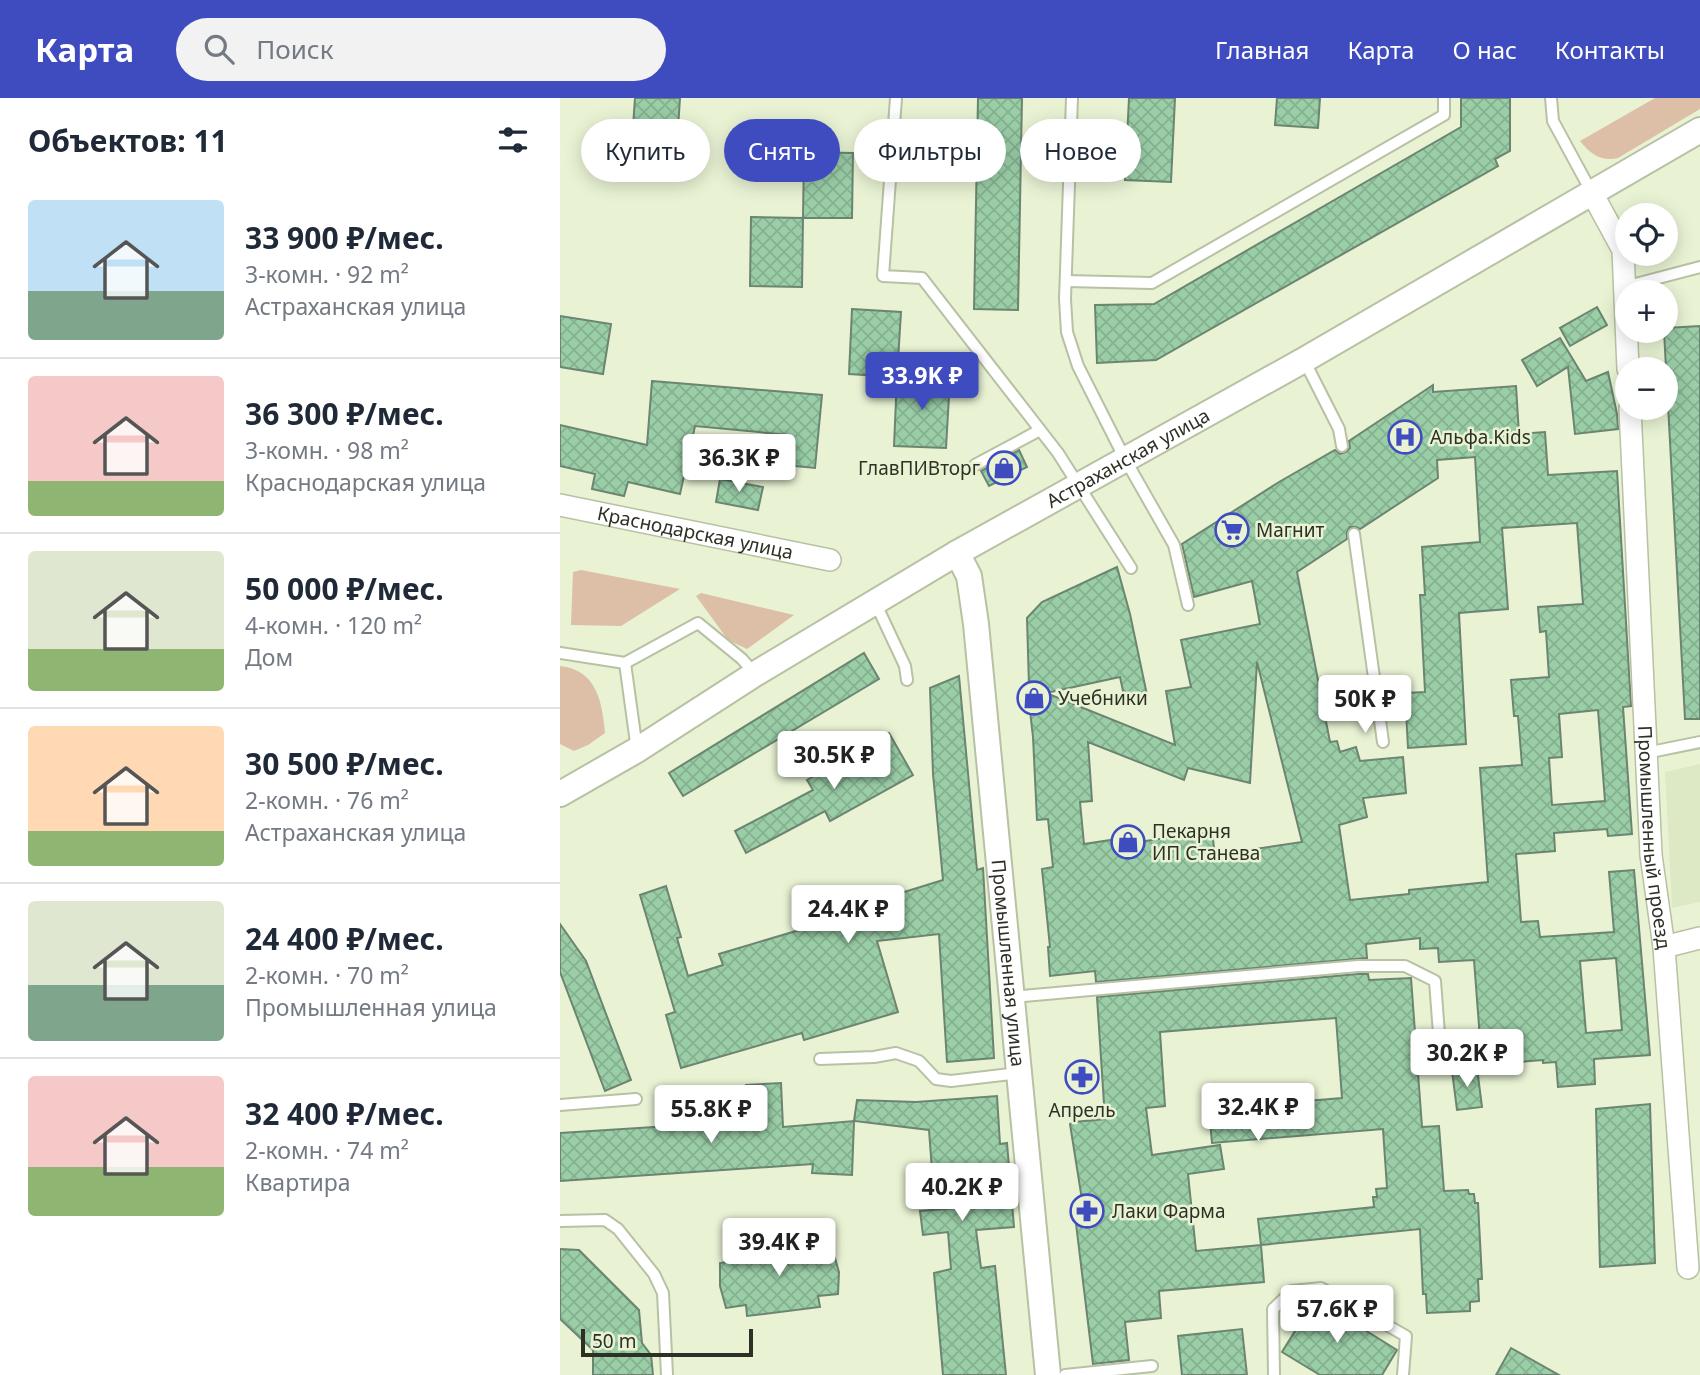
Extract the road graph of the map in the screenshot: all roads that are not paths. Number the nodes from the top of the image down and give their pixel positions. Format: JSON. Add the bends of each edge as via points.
{"nodes":[{"id":1,"x":896,"y":98,"type":"edge"},
{"id":2,"x":1072,"y":98,"type":"edge"},
{"id":3,"x":1444,"y":98,"type":"edge"},
{"id":4,"x":1551,"y":98,"type":"edge"},
{"id":5,"x":1700,"y":130,"type":"edge"},
{"id":6,"x":1592,"y":193,"type":"junction"},
{"id":7,"x":1700,"y":267,"type":"edge"},
{"id":8,"x":1624,"y":280,"type":"edge"},
{"id":9,"x":1651,"y":280,"type":"edge"},
{"id":10,"x":1066,"y":281,"type":"junction"},
{"id":11,"x":1304,"y":360,"type":"junction"},
{"id":12,"x":1631,"y":420,"type":"edge"},
{"id":13,"x":1040,"y":430,"type":"junction"},
{"id":14,"x":1342,"y":446,"type":"dead end"},
{"id":15,"x":1125,"y":459,"type":"junction"},
{"id":16,"x":975,"y":466,"type":"dead end"},
{"id":17,"x":1077,"y":485,"type":"junction"},
{"id":18,"x":560,"y":505,"type":"edge"},
{"id":19,"x":1354,"y":534,"type":"dead end"},
{"id":20,"x":957,"y":553,"type":"junction"},
{"id":21,"x":830,"y":560,"type":"dead end"},
{"id":22,"x":1131,"y":568,"type":"dead end"},
{"id":23,"x":875,"y":602,"type":"junction"},
{"id":24,"x":1188,"y":605,"type":"dead end"},
{"id":25,"x":560,"y":653,"type":"edge"},
{"id":26,"x":625,"y":663,"type":"junction"},
{"id":27,"x":755,"y":674,"type":"junction"},
{"id":28,"x":907,"y":680,"type":"dead end"},
{"id":29,"x":1384,"y":742,"type":"dead end"},
{"id":30,"x":1700,"y":742,"type":"edge"},
{"id":31,"x":637,"y":750,"type":"junction"},
{"id":32,"x":1646,"y":753,"type":"junction"},
{"id":33,"x":560,"y":794,"type":"edge"},
{"id":34,"x":1700,"y":938,"type":"edge"},
{"id":35,"x":1664,"y":947,"type":"junction"},
{"id":36,"x":1012,"y":997,"type":"junction"},
{"id":37,"x":1440,"y":1047,"type":"dead end"},
{"id":38,"x":820,"y":1059,"type":"dead end"},
{"id":39,"x":1019,"y":1073,"type":"junction"},
{"id":40,"x":636,"y":1099,"type":"dead end"},
{"id":41,"x":560,"y":1105,"type":"edge"},
{"id":42,"x":560,"y":1221,"type":"edge"},
{"id":43,"x":1688,"y":1268,"type":"dead end"},
{"id":44,"x":1152,"y":1366,"type":"dead end"},
{"id":45,"x":1130,"y":1372,"type":"edge"},
{"id":46,"x":667,"y":1375,"type":"edge"},
{"id":47,"x":1048,"y":1375,"type":"edge"},
{"id":48,"x":1065,"y":1375,"type":"edge"},
{"id":49,"x":1274,"y":1375,"type":"edge"},
{"id":50,"x":1403,"y":1375,"type":"edge"}],
"edges":[{"from":1,"to":13,"type":"lane","via":[[883,276],[922,278]]},
{"from":2,"to":10,"type":"lane"},
{"from":3,"to":10,"type":"lane","via":[[1444,115],[1152,283]]},
{"from":4,"to":6,"type":"lane","via":[[1553,121]]},
{"from":5,"to":6,"type":"street","name":"Астраханская улица"},
{"from":6,"to":8,"type":"street","via":[[1623,250]]},
{"from":6,"to":11,"type":"street","name":"Астраханская улица"},
{"from":7,"to":9,"type":"lane"},
{"from":10,"to":15,"type":"lane","via":[[1067,332],[1078,366]]},
{"from":11,"to":14,"type":"lane","via":[[1339,429]]},
{"from":11,"to":15,"type":"street","name":"Астраханская улица"},
{"from":12,"to":32,"type":"street","name":"Промышленный проезд"},
{"from":13,"to":16,"type":"lane"},
{"from":13,"to":17,"type":"lane"},
{"from":15,"to":17,"type":"street","name":"Астраханская улица"},
{"from":15,"to":24,"type":"lane","via":[[1174,545]]},
{"from":17,"to":20,"type":"street","name":"Астраханская улица"},
{"from":17,"to":22,"type":"lane"},
{"from":18,"to":21,"type":"street","name":"Краснодарская улица"},
{"from":19,"to":29,"type":"lane"},
{"from":20,"to":23,"type":"street","name":"Астраханская улица"},
{"from":20,"to":36,"type":"street","name":"Промышленная улица","via":[[969,576],[975,624]]},
{"from":23,"to":27,"type":"street","name":"Астраханская улица"},
{"from":23,"to":28,"type":"lane"},
{"from":25,"to":26,"type":"lane"},
{"from":26,"to":27,"type":"lane","via":[[698,623]]},
{"from":26,"to":31,"type":"lane"},
{"from":27,"to":31,"type":"street","name":"Астраханская улица"},
{"from":30,"to":32,"type":"lane"},
{"from":31,"to":33,"type":"street","name":"Астраханская улица"},
{"from":32,"to":35,"type":"street","name":"Промышленный проезд","via":[[1651,855]]},
{"from":34,"to":35,"type":"street"},
{"from":35,"to":43,"type":"street","name":"Промышленный проезд"},
{"from":36,"to":37,"type":"lane","via":[[1357,966],[1405,966],[1435,981]]},
{"from":36,"to":39,"type":"street","name":"Промышленная улица"},
{"from":38,"to":39,"type":"lane","via":[[896,1053],[919,1061],[936,1079],[950,1081]]},
{"from":39,"to":47,"type":"street","name":"Промышленная улица"},
{"from":40,"to":41,"type":"lane"},
{"from":42,"to":46,"type":"lane","via":[[605,1220],[618,1228],[654,1274],[663,1293]]},
{"from":44,"to":45,"type":"lane"},
{"from":45,"to":48,"type":"lane"},
{"from":49,"to":50,"type":"lane","via":[[1273,1309],[1292,1291],[1321,1288],[1405,1336]]}]}
